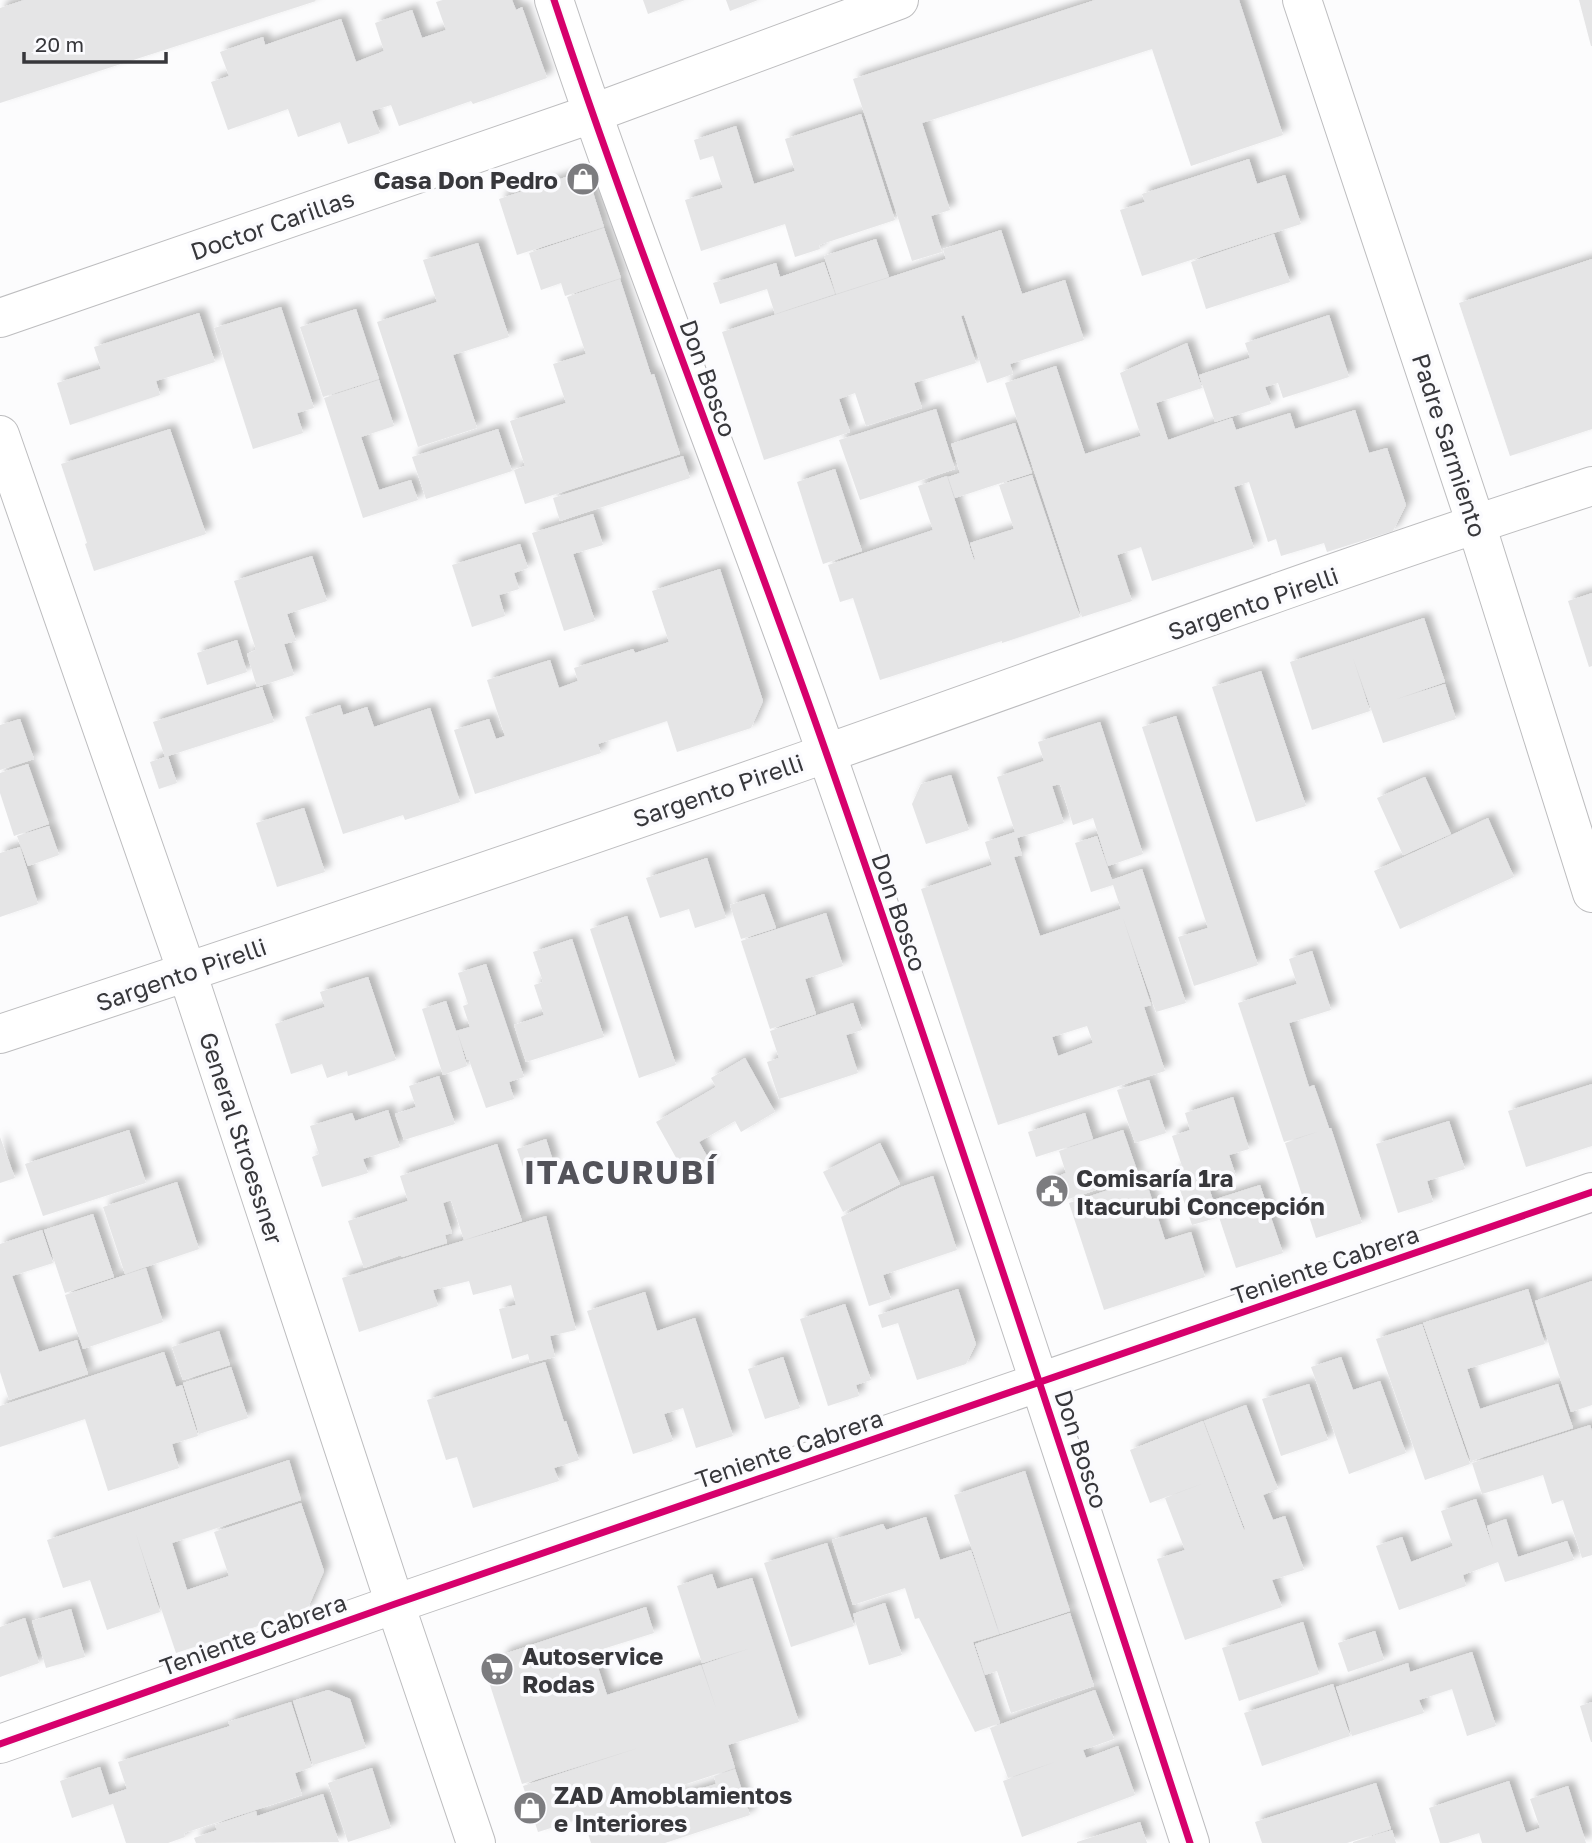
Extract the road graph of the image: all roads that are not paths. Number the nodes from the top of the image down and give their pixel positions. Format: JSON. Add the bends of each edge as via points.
{"nodes":[{"id":1,"x":554,"y":0,"type":"edge"},
{"id":2,"x":898,"y":0,"type":"edge"},
{"id":3,"x":1301,"y":0,"type":"edge"},
{"id":4,"x":591,"y":114,"type":"junction"},
{"id":5,"x":0,"y":318,"type":"edge"},
{"id":6,"x":0,"y":435,"type":"edge"},
{"id":7,"x":1592,"y":486,"type":"edge"},
{"id":8,"x":1476,"y":524,"type":"junction"},
{"id":9,"x":826,"y":753,"type":"junction"},
{"id":10,"x":1592,"y":893,"type":"edge"},
{"id":11,"x":187,"y":972,"type":"junction"},
{"id":12,"x":0,"y":1034,"type":"edge"},
{"id":13,"x":1592,"y":1192,"type":"edge"},
{"id":14,"x":1040,"y":1383,"type":"junction"},
{"id":15,"x":395,"y":1604,"type":"junction"},
{"id":16,"x":0,"y":1744,"type":"edge"},
{"id":17,"x":477,"y":1843,"type":"edge"},
{"id":18,"x":1190,"y":1843,"type":"edge"}],
"edges":[{"from":1,"to":4,"type":"street","name":"Don Bosco"},
{"from":2,"to":4,"type":"street","name":"Doctor Carillas"},
{"from":3,"to":8,"type":"street","name":"Padre Sarmiento"},
{"from":4,"to":5,"type":"street","name":"Doctor Carillas"},
{"from":4,"to":9,"type":"street","name":"Don Bosco"},
{"from":6,"to":11,"type":"street","name":"General Stroessner"},
{"from":7,"to":8,"type":"street","name":"Sargento Pirelli"},
{"from":8,"to":9,"type":"street","name":"Sargento Pirelli"},
{"from":8,"to":10,"type":"street","name":"Padre Sarmiento"},
{"from":9,"to":11,"type":"street","name":"Sargento Pirelli"},
{"from":9,"to":14,"type":"street","name":"Don Bosco"},
{"from":11,"to":12,"type":"street","name":"Sargento Pirelli"},
{"from":11,"to":15,"type":"street","name":"General Stroessner"},
{"from":13,"to":14,"type":"street","name":"Teniente Cabrera"},
{"from":14,"to":15,"type":"street","name":"Teniente Cabrera"},
{"from":14,"to":18,"type":"street","name":"Don Bosco"},
{"from":15,"to":16,"type":"street","name":"Teniente Cabrera"},
{"from":15,"to":17,"type":"street","name":"General Stroessner"}]}
